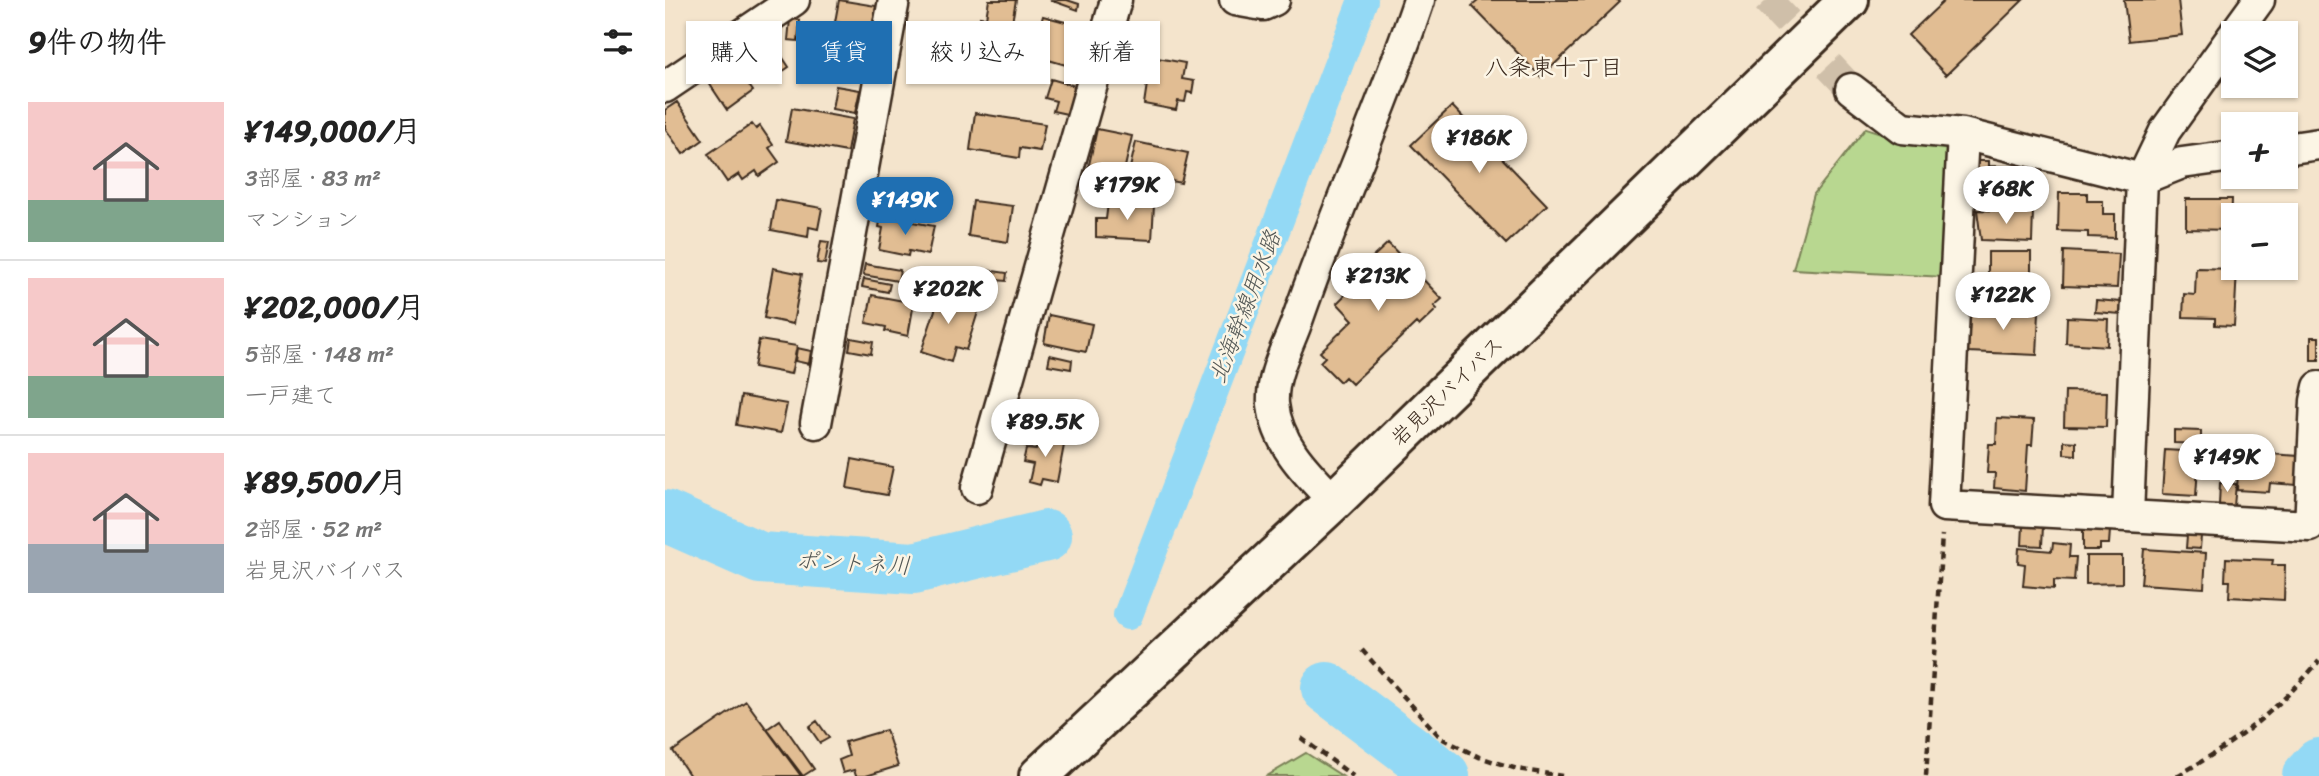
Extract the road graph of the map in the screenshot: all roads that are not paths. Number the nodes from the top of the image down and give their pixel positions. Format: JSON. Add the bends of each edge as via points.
{"nodes":[{"id":1,"x":794,"y":0,"type":"edge"},
{"id":2,"x":894,"y":0,"type":"edge"},
{"id":3,"x":1116,"y":0,"type":"edge"},
{"id":4,"x":1234,"y":0,"type":"edge"},
{"id":5,"x":1273,"y":0,"type":"edge"},
{"id":6,"x":1419,"y":0,"type":"edge"},
{"id":7,"x":1849,"y":0,"type":"edge"},
{"id":8,"x":2259,"y":0,"type":"edge"},
{"id":9,"x":2244,"y":21,"type":"edge"},
{"id":10,"x":2221,"y":53,"type":"edge"},
{"id":11,"x":665,"y":87,"type":"edge"},
{"id":12,"x":1851,"y":89,"type":"tunnel mouth"},
{"id":13,"x":1963,"y":134,"type":"junction"},
{"id":14,"x":2319,"y":145,"type":"edge"},
{"id":15,"x":2298,"y":147,"type":"edge"},
{"id":16,"x":2221,"y":158,"type":"edge"},
{"id":17,"x":2142,"y":179,"type":"junction"},
{"id":18,"x":2319,"y":387,"type":"edge"},
{"id":19,"x":816,"y":423,"type":"dead end"},
{"id":20,"x":977,"y":488,"type":"dead end"},
{"id":21,"x":1334,"y":501,"type":"junction"},
{"id":22,"x":2128,"y":515,"type":"junction"},
{"id":23,"x":1039,"y":776,"type":"edge"}],
"edges":[{"from":1,"to":11,"type":"street"},
{"from":2,"to":19,"type":"street"},
{"from":3,"to":20,"type":"street"},
{"from":4,"to":5,"type":"street","via":[[1263,5]]},
{"from":6,"to":21,"type":"street","via":[[1279,363],[1273,404],[1285,441],[1296,461]]},
{"from":7,"to":21,"type":"highway","name":"岩見沢バイパス"},
{"from":8,"to":9,"type":"street"},
{"from":10,"to":17,"type":"street","via":[[2165,131]]},
{"from":12,"to":13,"type":"street","via":[[1902,128]]},
{"from":13,"to":17,"type":"street"},
{"from":13,"to":22,"type":"street","via":[[1944,506]]},
{"from":14,"to":15,"type":"street"},
{"from":16,"to":17,"type":"street","via":[[2182,163]]},
{"from":17,"to":22,"type":"street"},
{"from":18,"to":22,"type":"street","via":[[2310,526]]},
{"from":21,"to":23,"type":"highway","name":"岩見沢バイパス"}]}
